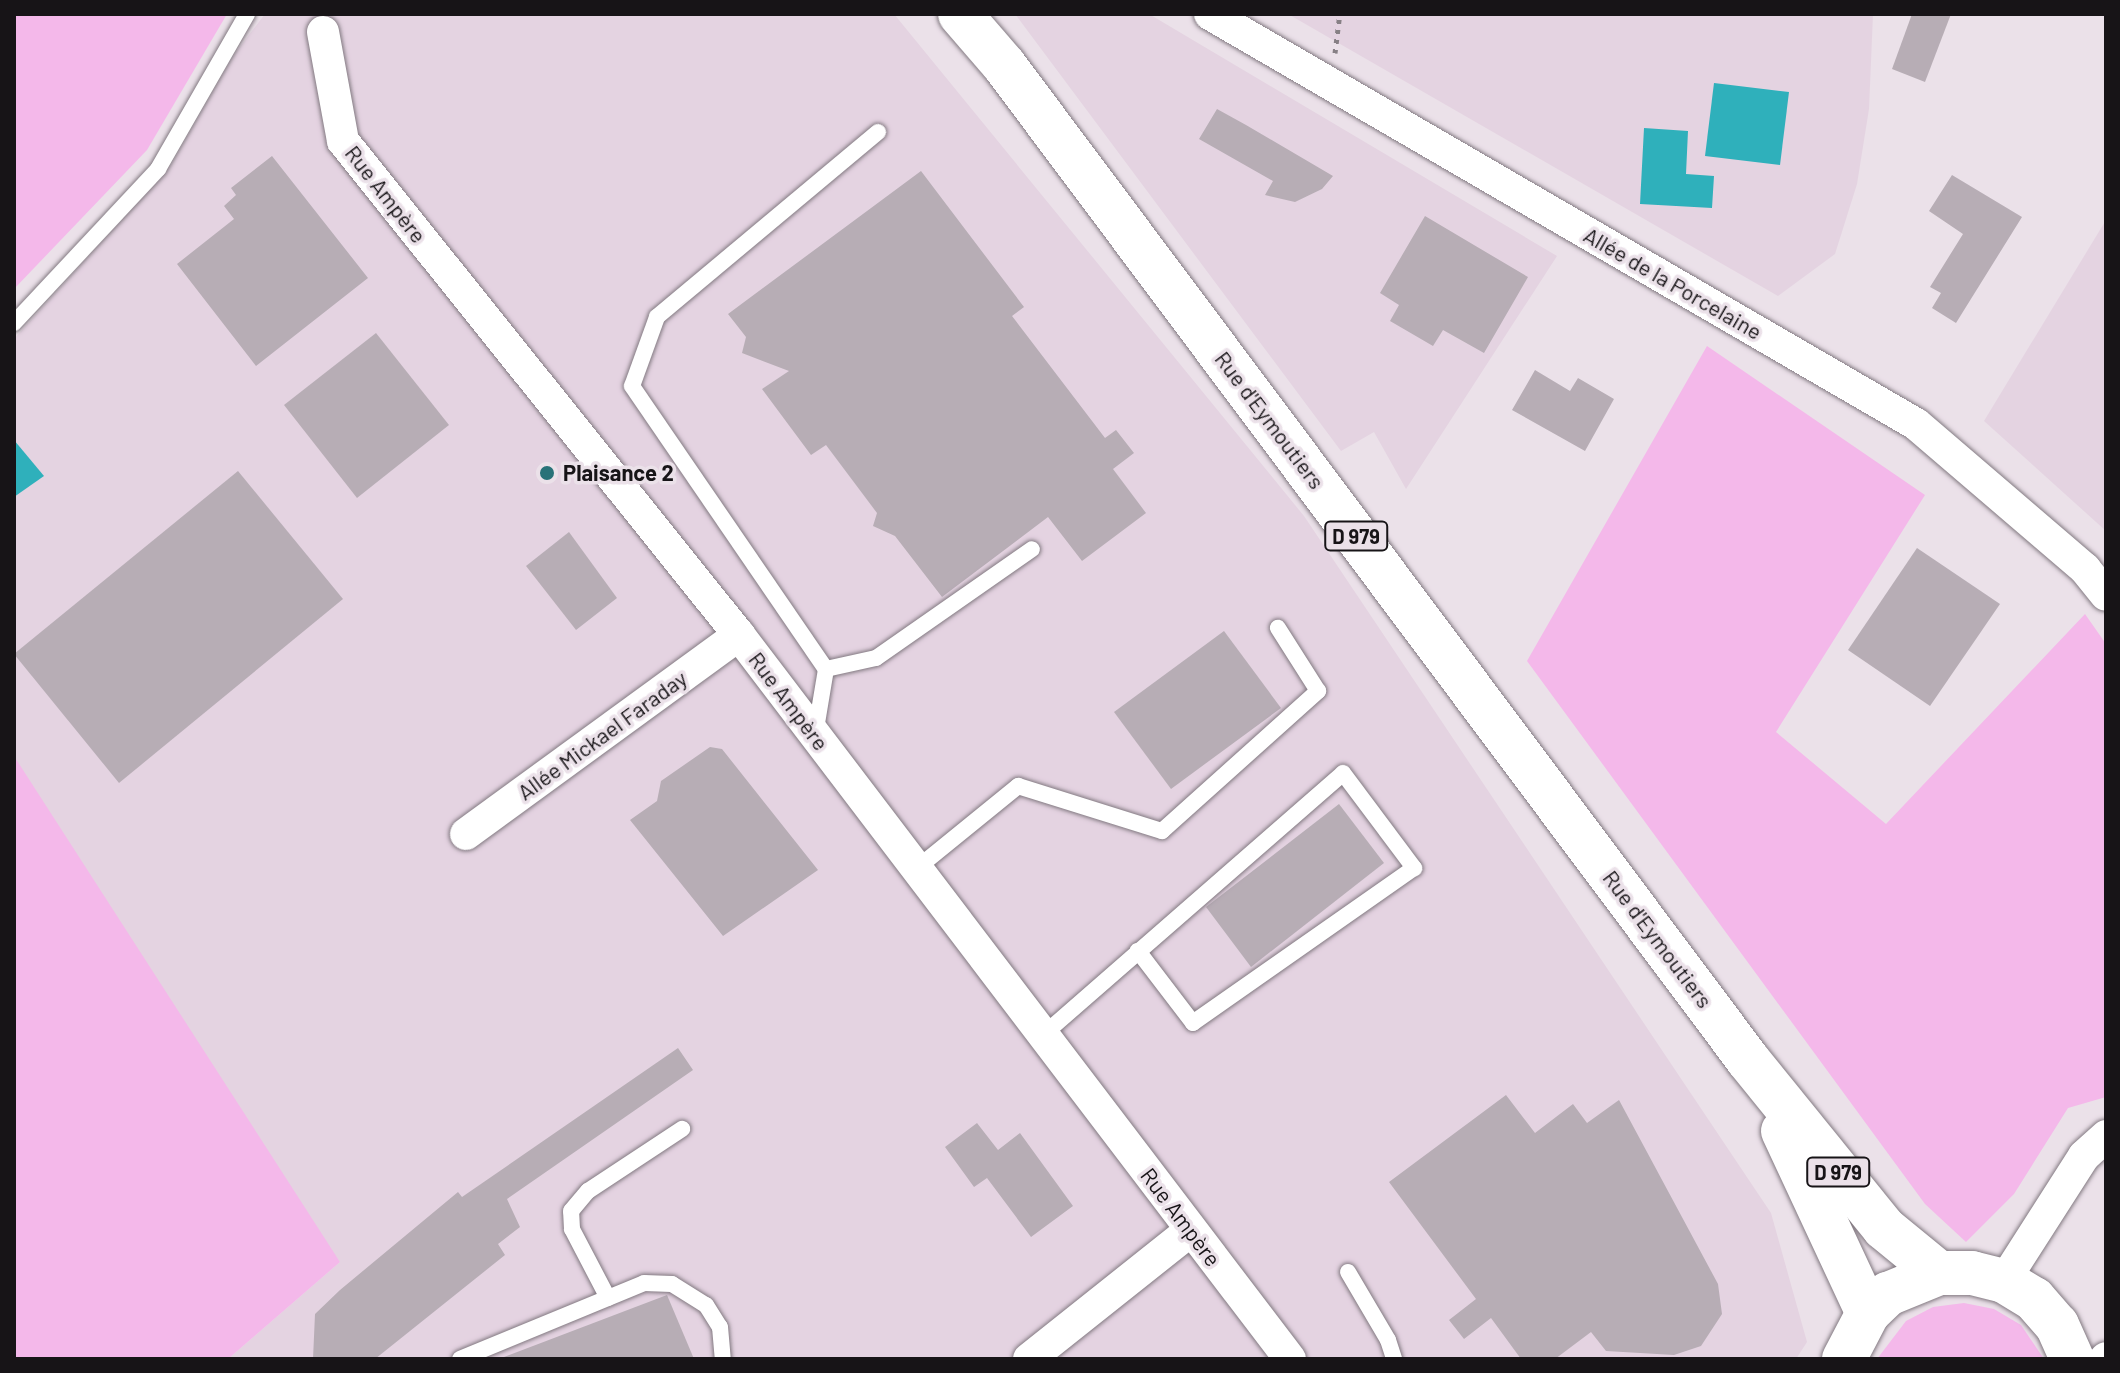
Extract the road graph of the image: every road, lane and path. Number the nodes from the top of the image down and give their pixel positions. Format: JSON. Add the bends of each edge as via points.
{"nodes":[{"id":1,"x":247,"y":14,"type":"edge"},
{"id":2,"x":960,"y":14,"type":"edge"},
{"id":3,"x":1210,"y":14,"type":"edge"},
{"id":4,"x":323,"y":32,"type":"dead end"},
{"id":5,"x":878,"y":132,"type":"dead end"},
{"id":6,"x":14,"y":323,"type":"edge"},
{"id":7,"x":1032,"y":549,"type":"dead end"},
{"id":8,"x":2106,"y":595,"type":"edge"},
{"id":9,"x":1278,"y":628,"type":"dead end"},
{"id":10,"x":739,"y":635,"type":"junction"},
{"id":11,"x":826,"y":669,"type":"junction"},
{"id":12,"x":815,"y":736,"type":"junction"},
{"id":13,"x":466,"y":834,"type":"dead end"},
{"id":14,"x":916,"y":869,"type":"junction"},
{"id":15,"x":1138,"y":951,"type":"junction"},
{"id":16,"x":1043,"y":1035,"type":"junction"},
{"id":17,"x":1748,"y":1060,"type":"junction"},
{"id":18,"x":682,"y":1129,"type":"dead end"},
{"id":19,"x":2106,"y":1136,"type":"edge"},
{"id":20,"x":1191,"y":1230,"type":"junction"},
{"id":21,"x":1348,"y":1272,"type":"dead end"},
{"id":22,"x":1939,"y":1273,"type":"junction"},
{"id":23,"x":2004,"y":1281,"type":"junction"},
{"id":24,"x":608,"y":1298,"type":"junction"},
{"id":25,"x":1868,"y":1313,"type":"junction"},
{"id":26,"x":460,"y":1359,"type":"edge"},
{"id":27,"x":723,"y":1359,"type":"edge"},
{"id":28,"x":1029,"y":1359,"type":"edge"},
{"id":29,"x":1290,"y":1359,"type":"edge"},
{"id":30,"x":1394,"y":1359,"type":"edge"},
{"id":31,"x":1844,"y":1359,"type":"edge"},
{"id":32,"x":2072,"y":1359,"type":"edge"}],
"edges":[{"from":1,"to":6,"type":"lane","via":[[158,169]]},
{"from":2,"to":17,"type":"main road","name":"Rue d'Eymoutiers","number":"D 979","via":[[1004,65]]},
{"from":3,"to":8,"type":"street","name":"Allée de la Porcelaine","via":[[1916,424],[2085,569]]},
{"from":4,"to":10,"type":"street","name":"Rue Ampère","via":[[343,141]]},
{"from":5,"to":11,"type":"lane","via":[[657,317],[632,386]]},
{"from":7,"to":11,"type":"lane","via":[[876,658]]},
{"from":9,"to":14,"type":"lane","via":[[1318,691],[1162,831],[1018,786]]},
{"from":10,"to":12,"type":"street","name":"Rue Ampère"},
{"from":10,"to":13,"type":"street","name":"Allée Mickael Faraday"},
{"from":11,"to":12,"type":"lane"},
{"from":12,"to":14,"type":"street","name":"Rue Ampère"},
{"from":14,"to":16,"type":"street","name":"Rue Ampère"},
{"from":15,"to":15,"type":"lane","via":[[1343,773],[1414,868],[1193,1023]]},
{"from":15,"to":16,"type":"lane"},
{"from":16,"to":20,"type":"street","name":"Rue Ampère"},
{"from":17,"to":22,"type":"main road","number":"D 979","via":[[1884,1228]]},
{"from":17,"to":25,"type":"main road","number":"D 979"},
{"from":18,"to":24,"type":"lane","via":[[588,1191],[571,1211],[572,1229]]},
{"from":19,"to":23,"type":"street","via":[[2084,1156]]},
{"from":20,"to":28,"type":"street"},
{"from":20,"to":29,"type":"street","name":"Rue Ampère"},
{"from":21,"to":30,"type":"lane"},
{"from":22,"to":23,"type":"main road","via":[[1972,1273]]},
{"from":22,"to":25,"type":"main road","via":[[1900,1288]]},
{"from":23,"to":32,"type":"main road","via":[[2034,1299],[2057,1325]]},
{"from":24,"to":26,"type":"lane"},
{"from":24,"to":27,"type":"lane","via":[[644,1283],[672,1284],[706,1305],[720,1327]]},
{"from":25,"to":31,"type":"main road"}]}
